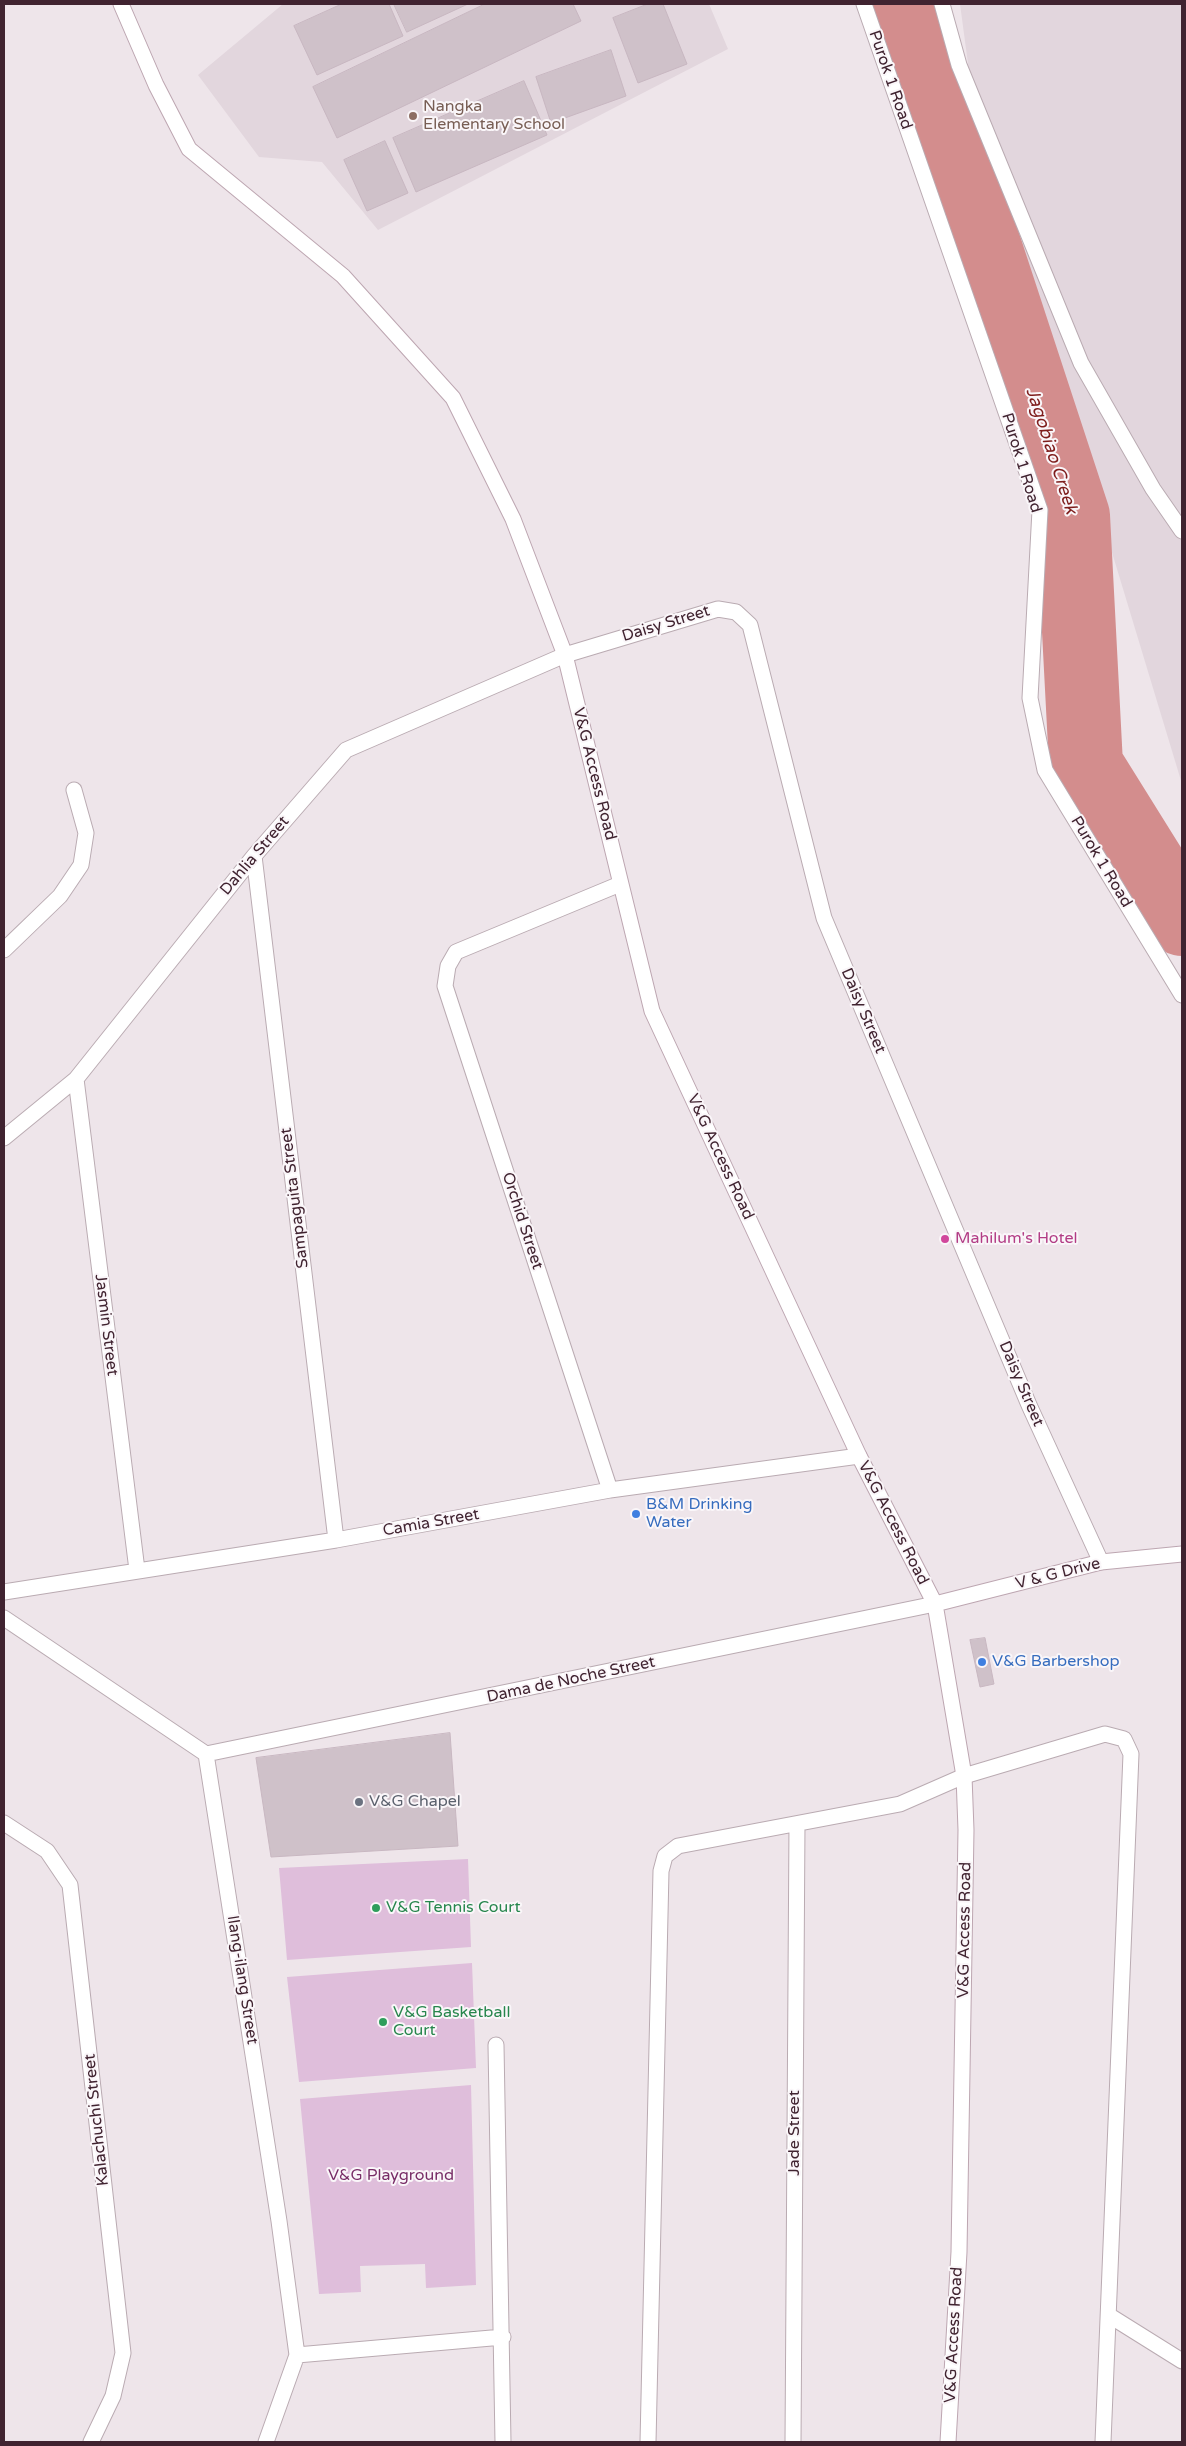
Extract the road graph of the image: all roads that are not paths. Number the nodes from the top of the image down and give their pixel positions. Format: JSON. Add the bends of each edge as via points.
{"nodes":[{"id":1,"x":121,"y":4,"type":"edge"},
{"id":2,"x":864,"y":4,"type":"edge"},
{"id":3,"x":942,"y":4,"type":"edge"},
{"id":4,"x":1182,"y":531,"type":"edge"},
{"id":5,"x":564,"y":655,"type":"junction"},
{"id":6,"x":74,"y":790,"type":"dead end"},
{"id":7,"x":254,"y":856,"type":"junction"},
{"id":8,"x":620,"y":884,"type":"junction"},
{"id":9,"x":4,"y":950,"type":"edge"},
{"id":10,"x":1182,"y":994,"type":"edge"},
{"id":11,"x":76,"y":1079,"type":"junction"},
{"id":12,"x":4,"y":1138,"type":"edge"},
{"id":13,"x":859,"y":1456,"type":"junction"},
{"id":14,"x":610,"y":1490,"type":"junction"},
{"id":15,"x":336,"y":1540,"type":"junction"},
{"id":16,"x":1182,"y":1554,"type":"edge"},
{"id":17,"x":1100,"y":1562,"type":"junction"},
{"id":18,"x":137,"y":1570,"type":"junction"},
{"id":19,"x":4,"y":1592,"type":"edge"},
{"id":20,"x":935,"y":1604,"type":"junction"},
{"id":21,"x":4,"y":1618,"type":"edge"},
{"id":22,"x":206,"y":1754,"type":"junction"},
{"id":23,"x":964,"y":1776,"type":"junction"},
{"id":24,"x":4,"y":1823,"type":"edge"},
{"id":25,"x":797,"y":1824,"type":"junction"},
{"id":26,"x":496,"y":2045,"type":"dead end"},
{"id":27,"x":1110,"y":2316,"type":"junction"},
{"id":28,"x":503,"y":2337,"type":"junction"},
{"id":29,"x":297,"y":2355,"type":"junction"},
{"id":30,"x":1182,"y":2360,"type":"edge"},
{"id":31,"x":91,"y":2442,"type":"edge"},
{"id":32,"x":266,"y":2442,"type":"edge"},
{"id":33,"x":503,"y":2442,"type":"edge"},
{"id":34,"x":648,"y":2442,"type":"edge"},
{"id":35,"x":793,"y":2442,"type":"edge"},
{"id":36,"x":948,"y":2442,"type":"edge"},
{"id":37,"x":1104,"y":2442,"type":"edge"}],
"edges":[{"from":1,"to":5,"type":"street","name":"V&G Access Road","via":[[156,85],[189,149],[343,276],[453,398],[513,519]]},
{"from":2,"to":10,"type":"street","name":"Purok 1 Road","via":[[1040,510],[1030,698],[1045,770]]},
{"from":3,"to":4,"type":"street","via":[[960,65],[1081,363],[1153,489]]},
{"from":5,"to":7,"type":"street","name":"Dahlia Street","via":[[346,750]]},
{"from":5,"to":8,"type":"street","name":"V&G Access Road"},
{"from":5,"to":17,"type":"street","name":"Daisy Street","via":[[718,608],[736,612],[750,625],[824,918],[1029,1405]]},
{"from":6,"to":9,"type":"street","via":[[86,833],[81,865],[60,896]]},
{"from":7,"to":11,"type":"street","name":"Dahlia Street"},
{"from":7,"to":15,"type":"street","name":"Sampaguita Street"},
{"from":8,"to":13,"type":"street","name":"V&G Access Road","via":[[652,1010]]},
{"from":8,"to":14,"type":"street","name":"Orchid Street","via":[[456,952],[448,966],[445,986]]},
{"from":11,"to":12,"type":"street","name":"Dahlia Street"},
{"from":11,"to":18,"type":"street","name":"Jasmin Street"},
{"from":13,"to":14,"type":"street","name":"Camia Street"},
{"from":13,"to":20,"type":"street","name":"V&G Access Road"},
{"from":14,"to":15,"type":"street","name":"Camia Street"},
{"from":15,"to":18,"type":"street","name":"Camia Street"},
{"from":16,"to":17,"type":"street","name":"V & G Drive"},
{"from":17,"to":20,"type":"street","name":"V & G Drive"},
{"from":18,"to":19,"type":"street","name":"Camia Street"},
{"from":20,"to":22,"type":"street","name":"Dama de Noche Street"},
{"from":20,"to":23,"type":"street","name":"V&G Access Road"},
{"from":21,"to":22,"type":"street"},
{"from":22,"to":29,"type":"street","name":"Ilang-ilang Street"},
{"from":23,"to":25,"type":"street","via":[[900,1804]]},
{"from":23,"to":27,"type":"street","via":[[1105,1734],[1124,1739],[1132,1754]]},
{"from":23,"to":36,"type":"street","name":"V&G Access Road","via":[[966,1830],[959,2242]]},
{"from":24,"to":31,"type":"street","name":"Kalachuchi Street","via":[[47,1851],[70,1885],[123,2353],[113,2396]]},
{"from":25,"to":34,"type":"street","via":[[678,1846],[665,1856],[661,1871]]},
{"from":25,"to":35,"type":"street","name":"Jade Street"},
{"from":26,"to":28,"type":"street"},
{"from":27,"to":30,"type":"street"},
{"from":27,"to":37,"type":"street"},
{"from":28,"to":29,"type":"street"},
{"from":28,"to":33,"type":"street"},
{"from":29,"to":32,"type":"street","name":"Ilang-ilang Street"}]}
